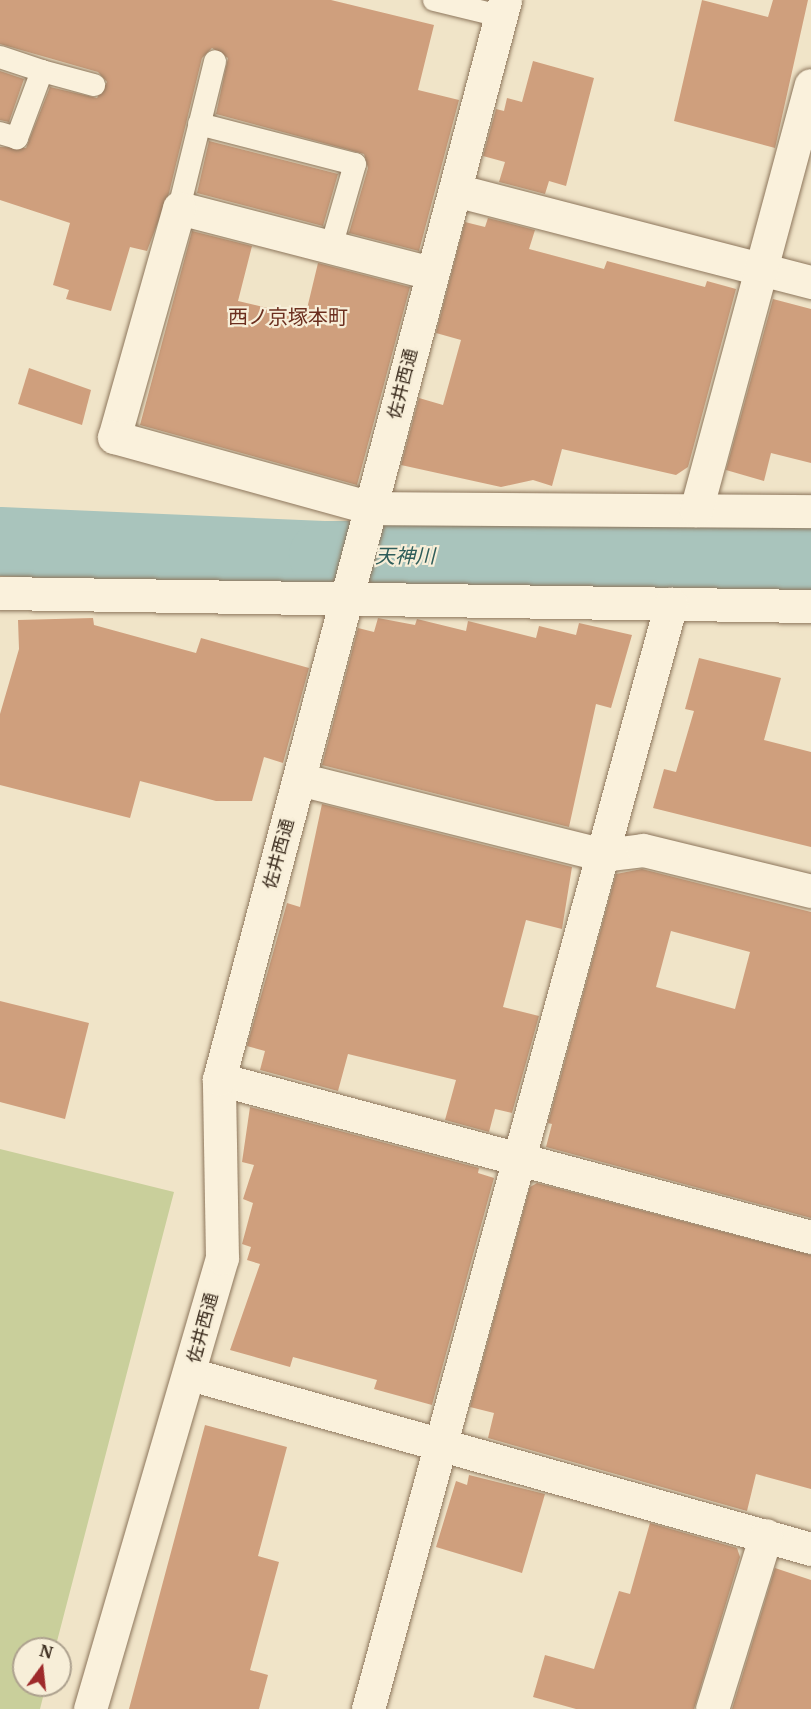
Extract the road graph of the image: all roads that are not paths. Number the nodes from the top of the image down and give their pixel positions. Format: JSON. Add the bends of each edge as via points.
{"nodes":[{"id":1,"x":434,"y":0,"type":"edge"},
{"id":2,"x":502,"y":8,"type":"edge"},
{"id":3,"x":0,"y":57,"type":"edge"},
{"id":4,"x":215,"y":61,"type":"dead end"},
{"id":5,"x":42,"y":71,"type":"junction"},
{"id":6,"x":94,"y":85,"type":"dead end"},
{"id":7,"x":811,"y":85,"type":"edge"},
{"id":8,"x":199,"y":124,"type":"junction"},
{"id":9,"x":0,"y":133,"type":"edge"},
{"id":10,"x":454,"y":190,"type":"junction"},
{"id":11,"x":178,"y":208,"type":"junction"},
{"id":12,"x":331,"y":247,"type":"junction"},
{"id":13,"x":761,"y":269,"type":"junction"},
{"id":14,"x":431,"y":273,"type":"junction"},
{"id":15,"x":811,"y":282,"type":"edge"},
{"id":16,"x":371,"y":508,"type":"junction"},
{"id":17,"x":696,"y":510,"type":"junction"},
{"id":18,"x":811,"y":511,"type":"edge"},
{"id":19,"x":351,"y":587,"type":"junction"},
{"id":20,"x":0,"y":593,"type":"edge"},
{"id":21,"x":671,"y":604,"type":"junction"},
{"id":22,"x":811,"y":606,"type":"edge"},
{"id":23,"x":299,"y":778,"type":"junction"},
{"id":24,"x":603,"y":855,"type":"junction"},
{"id":25,"x":811,"y":891,"type":"edge"},
{"id":26,"x":219,"y":1079,"type":"junction"},
{"id":27,"x":519,"y":1156,"type":"junction"},
{"id":28,"x":811,"y":1237,"type":"edge"},
{"id":29,"x":190,"y":1374,"type":"junction"},
{"id":30,"x":442,"y":1443,"type":"junction"},
{"id":31,"x":766,"y":1535,"type":"junction"},
{"id":32,"x":811,"y":1549,"type":"edge"},
{"id":33,"x":90,"y":1709,"type":"edge"},
{"id":34,"x":368,"y":1709,"type":"edge"},
{"id":35,"x":712,"y":1709,"type":"edge"}],
"edges":[{"from":1,"to":2,"type":"lane"},
{"from":2,"to":10,"type":"street","name":"佐井西通"},
{"from":3,"to":5,"type":"lane"},
{"from":4,"to":8,"type":"lane"},
{"from":5,"to":6,"type":"lane"},
{"from":5,"to":9,"type":"lane","via":[[17,138]]},
{"from":7,"to":13,"type":"street"},
{"from":8,"to":11,"type":"lane"},
{"from":8,"to":12,"type":"lane","via":[[355,164]]},
{"from":10,"to":13,"type":"street"},
{"from":10,"to":14,"type":"street","name":"佐井西通"},
{"from":11,"to":12,"type":"street"},
{"from":11,"to":16,"type":"street","via":[[114,437]]},
{"from":12,"to":14,"type":"street"},
{"from":13,"to":15,"type":"street"},
{"from":13,"to":17,"type":"street"},
{"from":14,"to":16,"type":"street","name":"佐井西通"},
{"from":16,"to":17,"type":"street"},
{"from":16,"to":19,"type":"street","name":"佐井西通"},
{"from":17,"to":18,"type":"street"},
{"from":19,"to":20,"type":"street"},
{"from":19,"to":21,"type":"street"},
{"from":19,"to":23,"type":"street","name":"佐井西通"},
{"from":21,"to":22,"type":"street"},
{"from":21,"to":24,"type":"street"},
{"from":23,"to":24,"type":"street"},
{"from":23,"to":26,"type":"street","name":"佐井西通"},
{"from":24,"to":25,"type":"street","via":[[643,850]]},
{"from":24,"to":27,"type":"street"},
{"from":26,"to":27,"type":"street"},
{"from":26,"to":29,"type":"street","name":"佐井西通","via":[[225,1234]]},
{"from":27,"to":28,"type":"street"},
{"from":27,"to":30,"type":"street"},
{"from":29,"to":30,"type":"street"},
{"from":29,"to":33,"type":"street","name":"佐井西通"},
{"from":30,"to":31,"type":"street"},
{"from":30,"to":34,"type":"street"},
{"from":31,"to":32,"type":"street"},
{"from":31,"to":35,"type":"street"}]}
